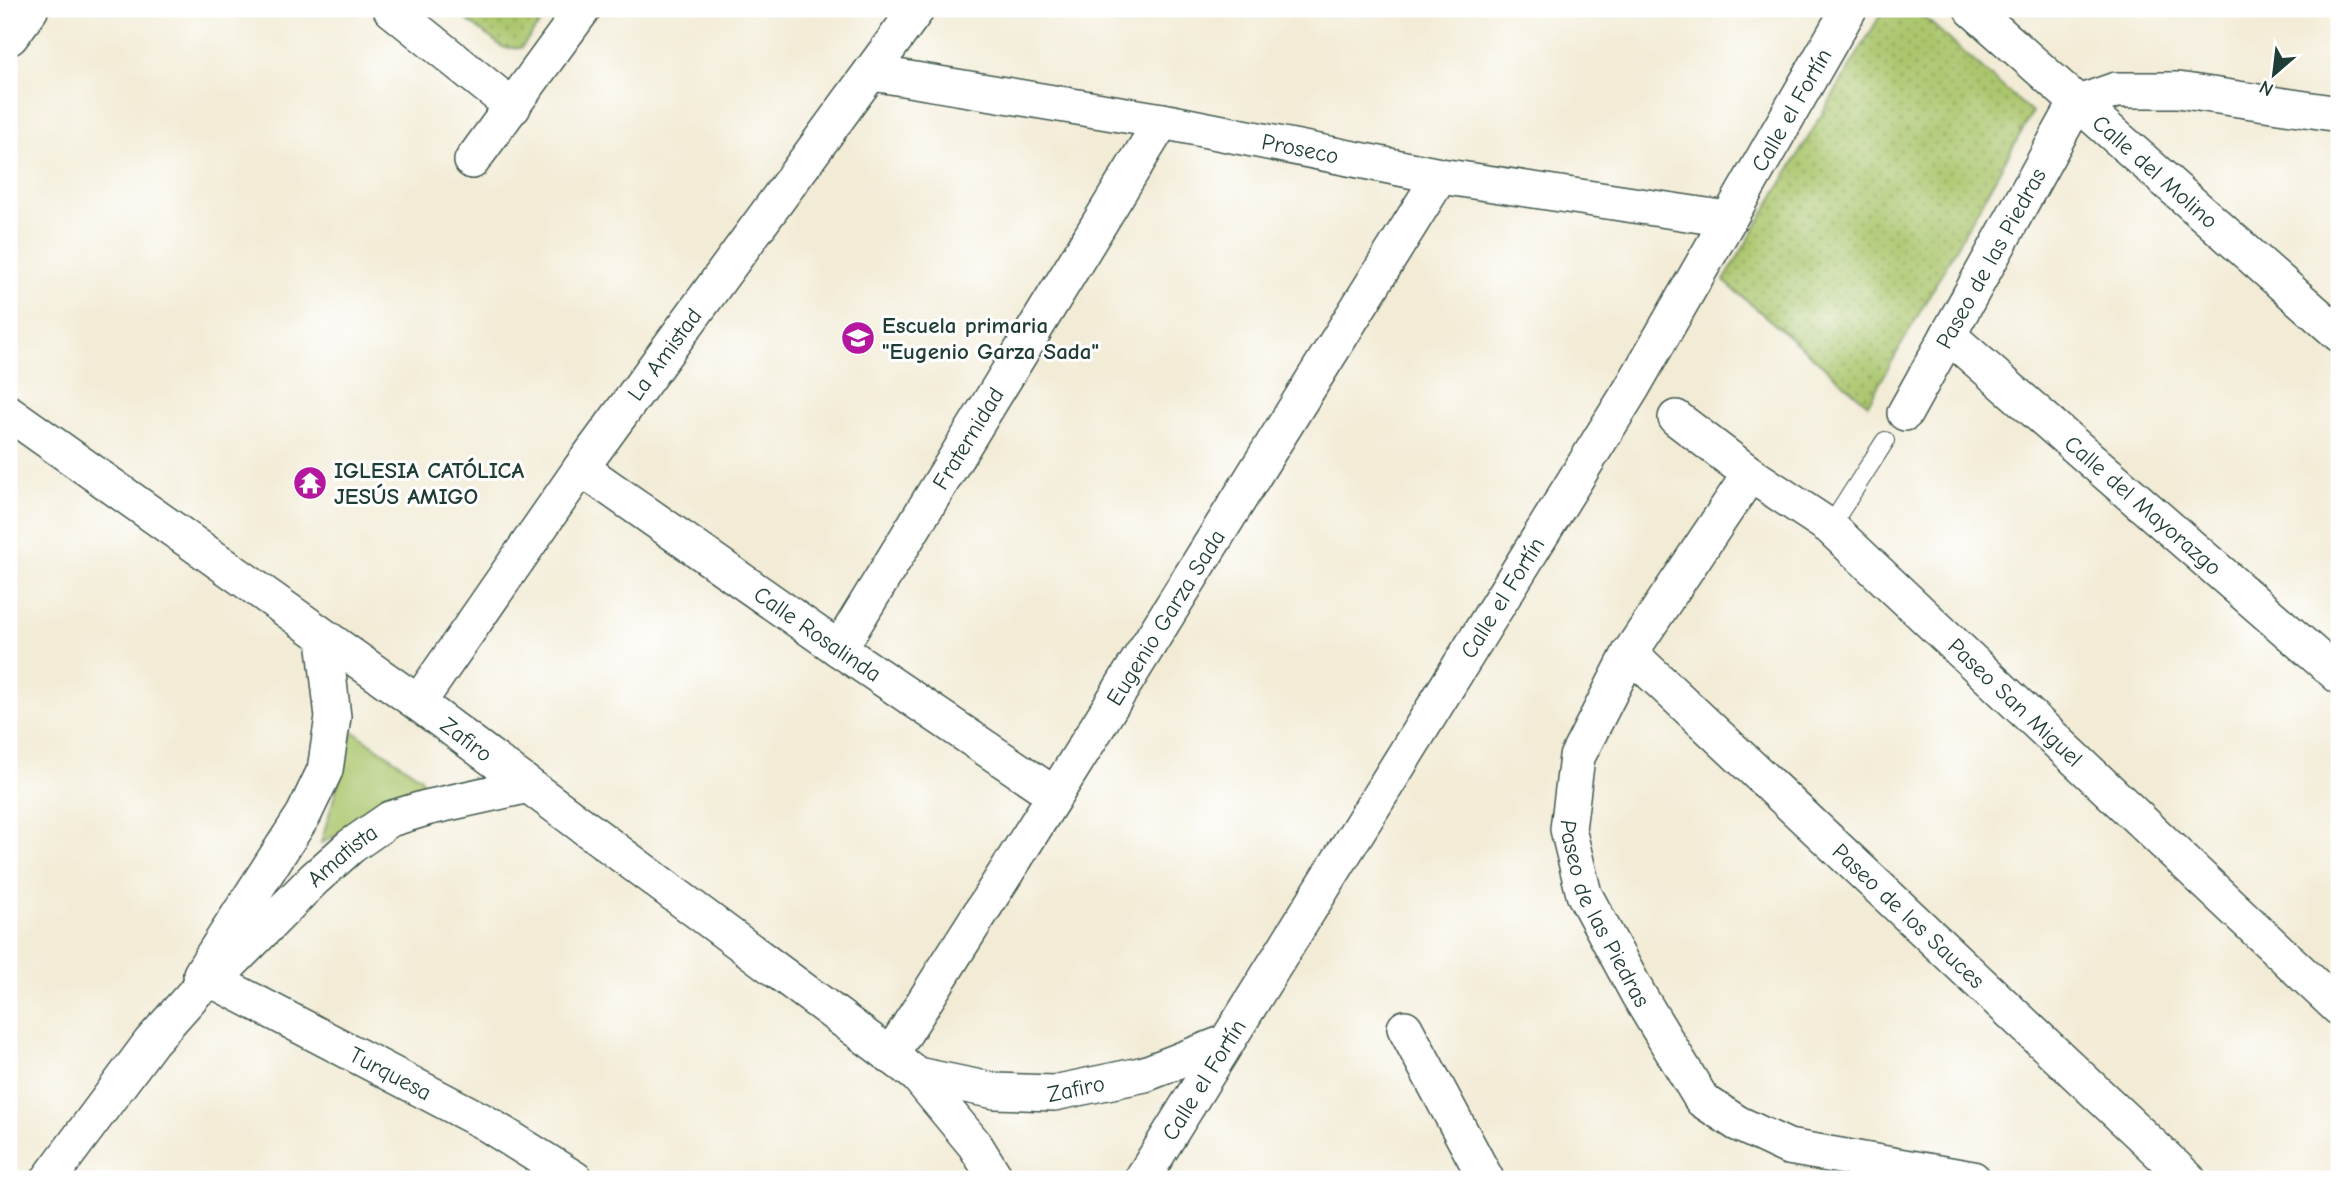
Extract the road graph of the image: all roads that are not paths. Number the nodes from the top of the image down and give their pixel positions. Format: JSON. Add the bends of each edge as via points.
{"nodes":[{"id":1,"x":29,"y":9,"type":"edge"},
{"id":2,"x":391,"y":9,"type":"edge"},
{"id":3,"x":583,"y":9,"type":"edge"},
{"id":4,"x":917,"y":9,"type":"edge"},
{"id":5,"x":1849,"y":9,"type":"edge"},
{"id":6,"x":1972,"y":9,"type":"edge"},
{"id":7,"x":9,"y":36,"type":"edge"},
{"id":8,"x":873,"y":73,"type":"junction"},
{"id":9,"x":2076,"y":104,"type":"junction"},
{"id":10,"x":513,"y":107,"type":"junction"},
{"id":11,"x":2339,"y":114,"type":"edge"},
{"id":12,"x":1162,"y":121,"type":"junction"},
{"id":13,"x":472,"y":161,"type":"dead end"},
{"id":14,"x":1440,"y":176,"type":"junction"},
{"id":15,"x":1727,"y":219,"type":"junction"},
{"id":16,"x":2339,"y":334,"type":"edge"},
{"id":17,"x":1948,"y":335,"type":"junction"},
{"id":18,"x":9,"y":413,"type":"edge"},
{"id":19,"x":1905,"y":413,"type":"dead end"},
{"id":20,"x":1676,"y":418,"type":"dead end"},
{"id":21,"x":1885,"y":441,"type":"dead end"},
{"id":22,"x":581,"y":468,"type":"junction"},
{"id":23,"x":1750,"y":474,"type":"junction"},
{"id":24,"x":1830,"y":527,"type":"junction"},
{"id":25,"x":324,"y":638,"type":"junction"},
{"id":26,"x":839,"y":649,"type":"junction"},
{"id":27,"x":1630,"y":653,"type":"junction"},
{"id":28,"x":2339,"y":676,"type":"edge"},
{"id":29,"x":418,"y":704,"type":"junction"},
{"id":30,"x":525,"y":786,"type":"junction"},
{"id":31,"x":1055,"y":795,"type":"junction"},
{"id":32,"x":204,"y":981,"type":"junction"},
{"id":33,"x":2339,"y":1008,"type":"edge"},
{"id":34,"x":1405,"y":1028,"type":"dead end"},
{"id":35,"x":1227,"y":1042,"type":"junction"},
{"id":36,"x":904,"y":1066,"type":"junction"},
{"id":37,"x":49,"y":1179,"type":"edge"},
{"id":38,"x":575,"y":1179,"type":"edge"},
{"id":39,"x":996,"y":1179,"type":"edge"},
{"id":40,"x":1142,"y":1179,"type":"edge"},
{"id":41,"x":1486,"y":1179,"type":"edge"},
{"id":42,"x":1973,"y":1179,"type":"edge"},
{"id":43,"x":2188,"y":1179,"type":"edge"}],
"edges":[{"from":1,"to":7,"type":"street"},
{"from":2,"to":10,"type":"street"},
{"from":3,"to":10,"type":"street"},
{"from":4,"to":8,"type":"street","name":"La Amistad"},
{"from":5,"to":15,"type":"street","name":"Calle el Fortín"},
{"from":6,"to":9,"type":"street","name":"Calle del Molino"},
{"from":8,"to":12,"type":"street","name":"Proseco"},
{"from":8,"to":22,"type":"street","name":"La Amistad"},
{"from":9,"to":11,"type":"street","via":[[2116,90],[2178,90]]},
{"from":9,"to":16,"type":"street","name":"Calle del Molino"},
{"from":9,"to":17,"type":"street","name":"Paseo de las Piedras"},
{"from":10,"to":13,"type":"street"},
{"from":12,"to":14,"type":"street","name":"Proseco"},
{"from":12,"to":26,"type":"street","name":"Fraternidad"},
{"from":14,"to":15,"type":"street","name":"Proseco"},
{"from":14,"to":31,"type":"street","name":"Eugenio Garza Sada"},
{"from":15,"to":35,"type":"street","name":"Calle el Fortín","via":[[1632,388]]},
{"from":17,"to":19,"type":"street","name":"Paseo de las Piedras"},
{"from":17,"to":28,"type":"street","name":"Calle del Mayorazgo"},
{"from":18,"to":25,"type":"street","name":"Zafiro"},
{"from":20,"to":23,"type":"street","name":"Paseo San Miguel"},
{"from":21,"to":24,"type":"lane"},
{"from":22,"to":26,"type":"street","name":"Calle Rosalinda"},
{"from":22,"to":29,"type":"street","name":"La Amistad"},
{"from":23,"to":24,"type":"street","name":"Paseo San Miguel"},
{"from":23,"to":27,"type":"street","name":"Paseo de las Piedras"},
{"from":24,"to":33,"type":"street","name":"Paseo San Miguel"},
{"from":25,"to":29,"type":"street","name":"Zafiro"},
{"from":25,"to":32,"type":"street","name":"Amatista","via":[[333,717],[325,770],[304,814]]},
{"from":26,"to":31,"type":"street","name":"Calle Rosalinda"},
{"from":27,"to":42,"type":"street","name":"Paseo de las Piedras","via":[[1577,757],[1568,829],[1584,894],[1702,1100],[1788,1147]]},
{"from":27,"to":43,"type":"street","name":"Paseo de los Sauces"},
{"from":29,"to":30,"type":"street","name":"Zafiro"},
{"from":30,"to":32,"type":"street","name":"Amatista","via":[[390,819],[313,879]]},
{"from":30,"to":36,"type":"street","name":"Zafiro"},
{"from":31,"to":36,"type":"street","name":"Eugenio Garza Sada"},
{"from":32,"to":37,"type":"street","name":"Amatista","via":[[151,1042]]},
{"from":32,"to":38,"type":"street","name":"Turquesa","via":[[484,1122]]},
{"from":34,"to":41,"type":"street"},
{"from":35,"to":36,"type":"street","name":"Zafiro","via":[[1145,1074],[1054,1093],[995,1091]]},
{"from":35,"to":40,"type":"street","name":"Calle el Fortín"},
{"from":36,"to":39,"type":"street","name":"Zafiro","via":[[975,1145]]}]}
